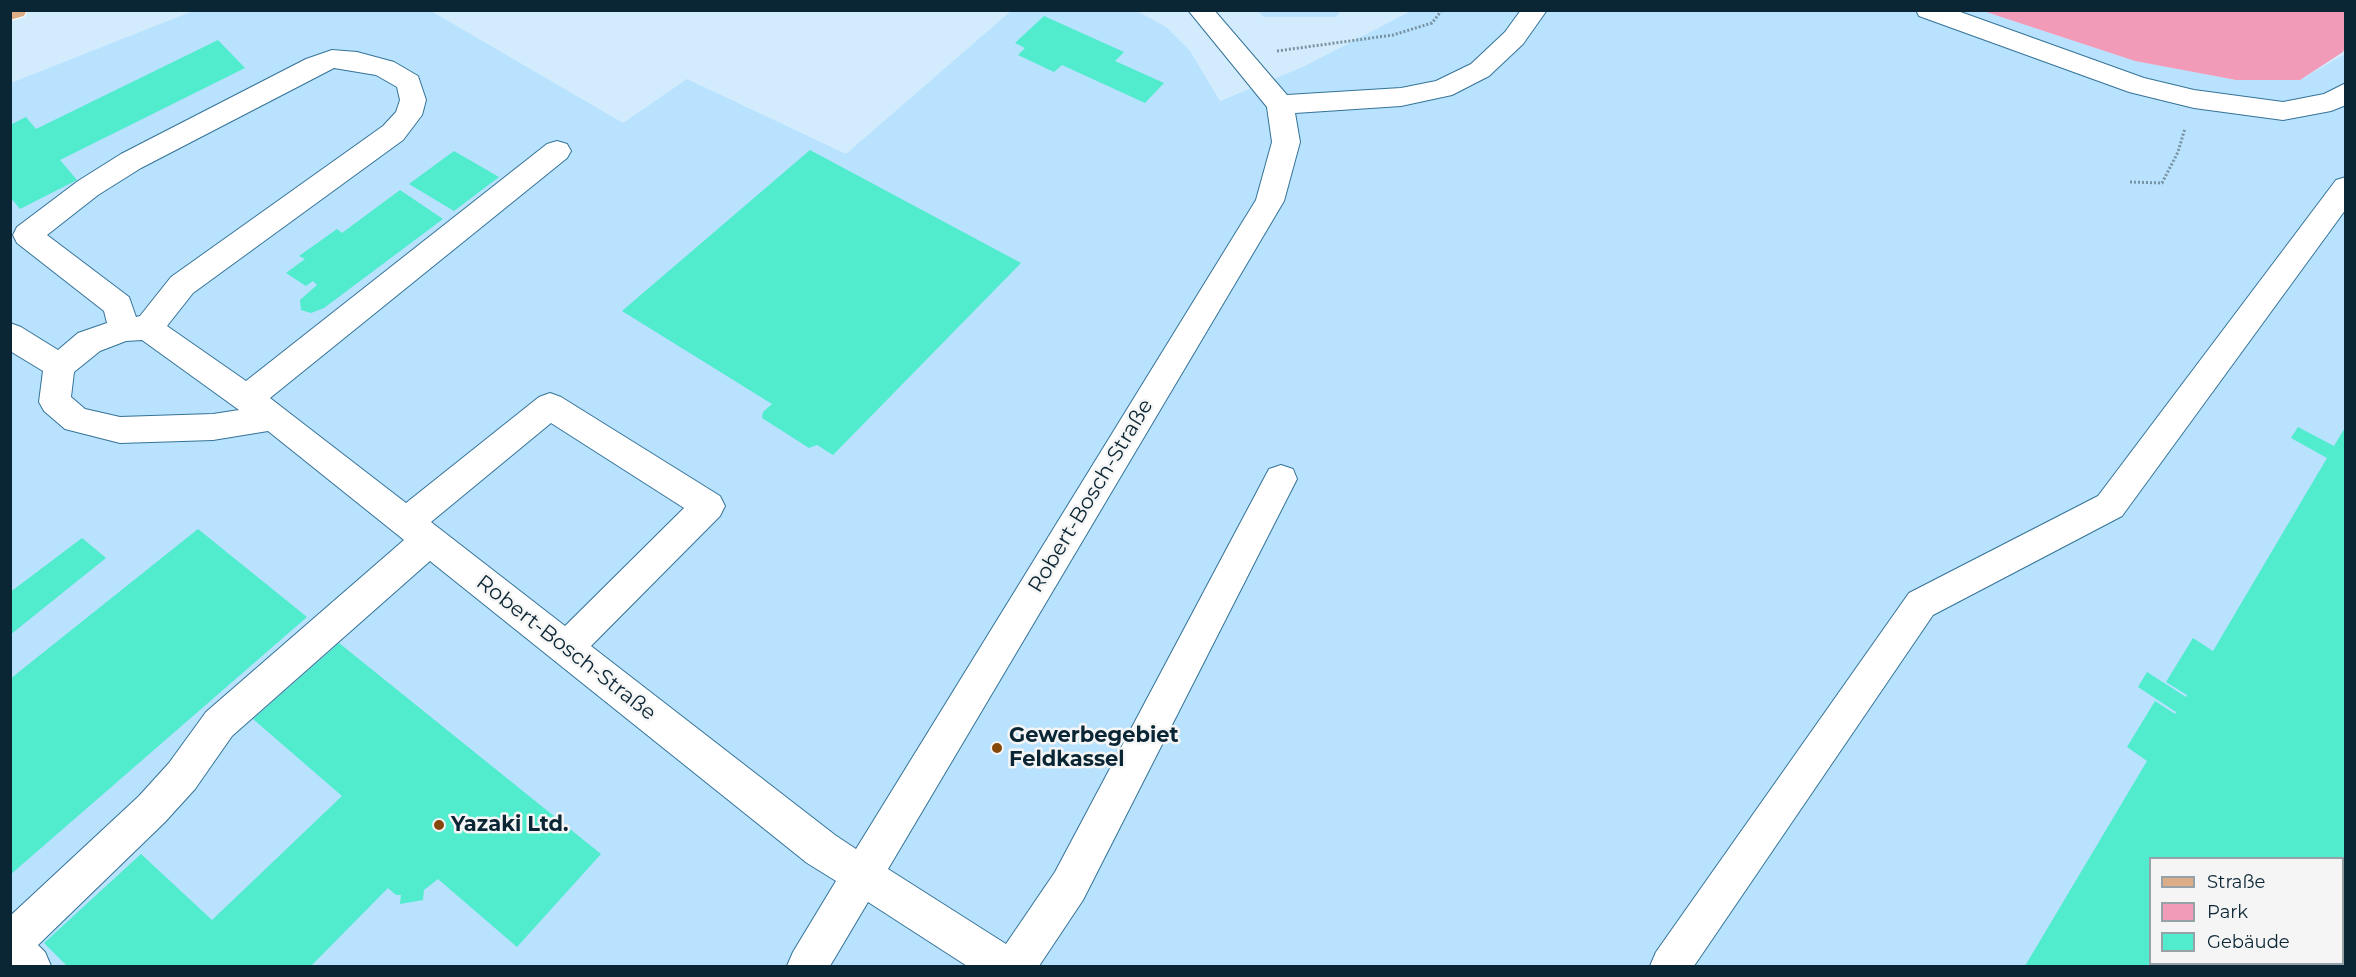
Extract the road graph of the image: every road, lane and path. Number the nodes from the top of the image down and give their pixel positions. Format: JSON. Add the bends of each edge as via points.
{"nodes":[{"id":1,"x":1200,"y":10,"type":"edge"},
{"id":2,"x":1442,"y":10,"type":"edge"},
{"id":3,"x":1535,"y":10,"type":"edge"},
{"id":4,"x":1928,"y":10,"type":"edge"},
{"id":5,"x":1239,"y":57,"type":"junction"},
{"id":6,"x":2346,"y":92,"type":"edge"},
{"id":7,"x":2194,"y":99,"type":"junction"},
{"id":8,"x":1280,"y":105,"type":"junction"},
{"id":9,"x":557,"y":151,"type":"dead end"},
{"id":10,"x":2130,"y":182,"type":"dead end"},
{"id":11,"x":2346,"y":187,"type":"edge"},
{"id":12,"x":19,"y":230,"type":"edge"},
{"id":13,"x":136,"y":328,"type":"junction"},
{"id":14,"x":10,"y":335,"type":"edge"},
{"id":15,"x":59,"y":366,"type":"junction"},
{"id":16,"x":260,"y":408,"type":"junction"},
{"id":17,"x":1281,"y":479,"type":"dead end"},
{"id":18,"x":418,"y":531,"type":"junction"},
{"id":19,"x":566,"y":648,"type":"junction"},
{"id":20,"x":861,"y":877,"type":"junction"},
{"id":21,"x":10,"y":945,"type":"edge"},
{"id":22,"x":31,"y":966,"type":"edge"},
{"id":23,"x":807,"y":966,"type":"edge"},
{"id":24,"x":1003,"y":966,"type":"edge"},
{"id":25,"x":1015,"y":966,"type":"edge"},
{"id":26,"x":1670,"y":966,"type":"edge"}],
"edges":[{"from":1,"to":5,"type":"street"},
{"from":2,"to":5,"type":"path","via":[[1432,22],[1393,35]]},
{"from":3,"to":8,"type":"street","via":[[1514,38],[1480,70],[1443,89],[1401,98]]},
{"from":4,"to":7,"type":"street","via":[[2138,86]]},
{"from":5,"to":8,"type":"street"},
{"from":6,"to":7,"type":"street","via":[[2331,102],[2283,111]]},
{"from":7,"to":10,"type":"path","via":[[2178,152],[2162,183]]},
{"from":8,"to":20,"type":"street","name":"Robert-Bosch-Straße","via":[[1286,142],[1270,201]]},
{"from":9,"to":16,"type":"street"},
{"from":11,"to":26,"type":"street","via":[[2110,506],[1922,604]]},
{"from":12,"to":13,"type":"street","via":[[118,305]]},
{"from":12,"to":13,"type":"street","via":[[130,161],[315,65],[332,60],[357,61],[385,68],[409,82],[413,100],[409,115],[393,133],[182,285]]},
{"from":13,"to":15,"type":"street","via":[[89,342]]},
{"from":13,"to":16,"type":"street","name":"Robert-Bosch-Straße"},
{"from":14,"to":15,"type":"street"},
{"from":15,"to":16,"type":"street","via":[[55,402],[76,420],[120,430],[213,427]]},
{"from":16,"to":18,"type":"street","name":"Robert-Bosch-Straße"},
{"from":17,"to":25,"type":"street","via":[[1069,886]]},
{"from":18,"to":19,"type":"street","name":"Robert-Bosch-Straße"},
{"from":18,"to":19,"type":"street","via":[[550,406],[708,506]]},
{"from":18,"to":21,"type":"street","via":[[219,724],[182,776],[152,809]]},
{"from":19,"to":20,"type":"street","name":"Robert-Bosch-Straße"},
{"from":20,"to":23,"type":"street","name":"Robert-Bosch-Straße"},
{"from":20,"to":24,"type":"street"},
{"from":21,"to":22,"type":"street"}]}
